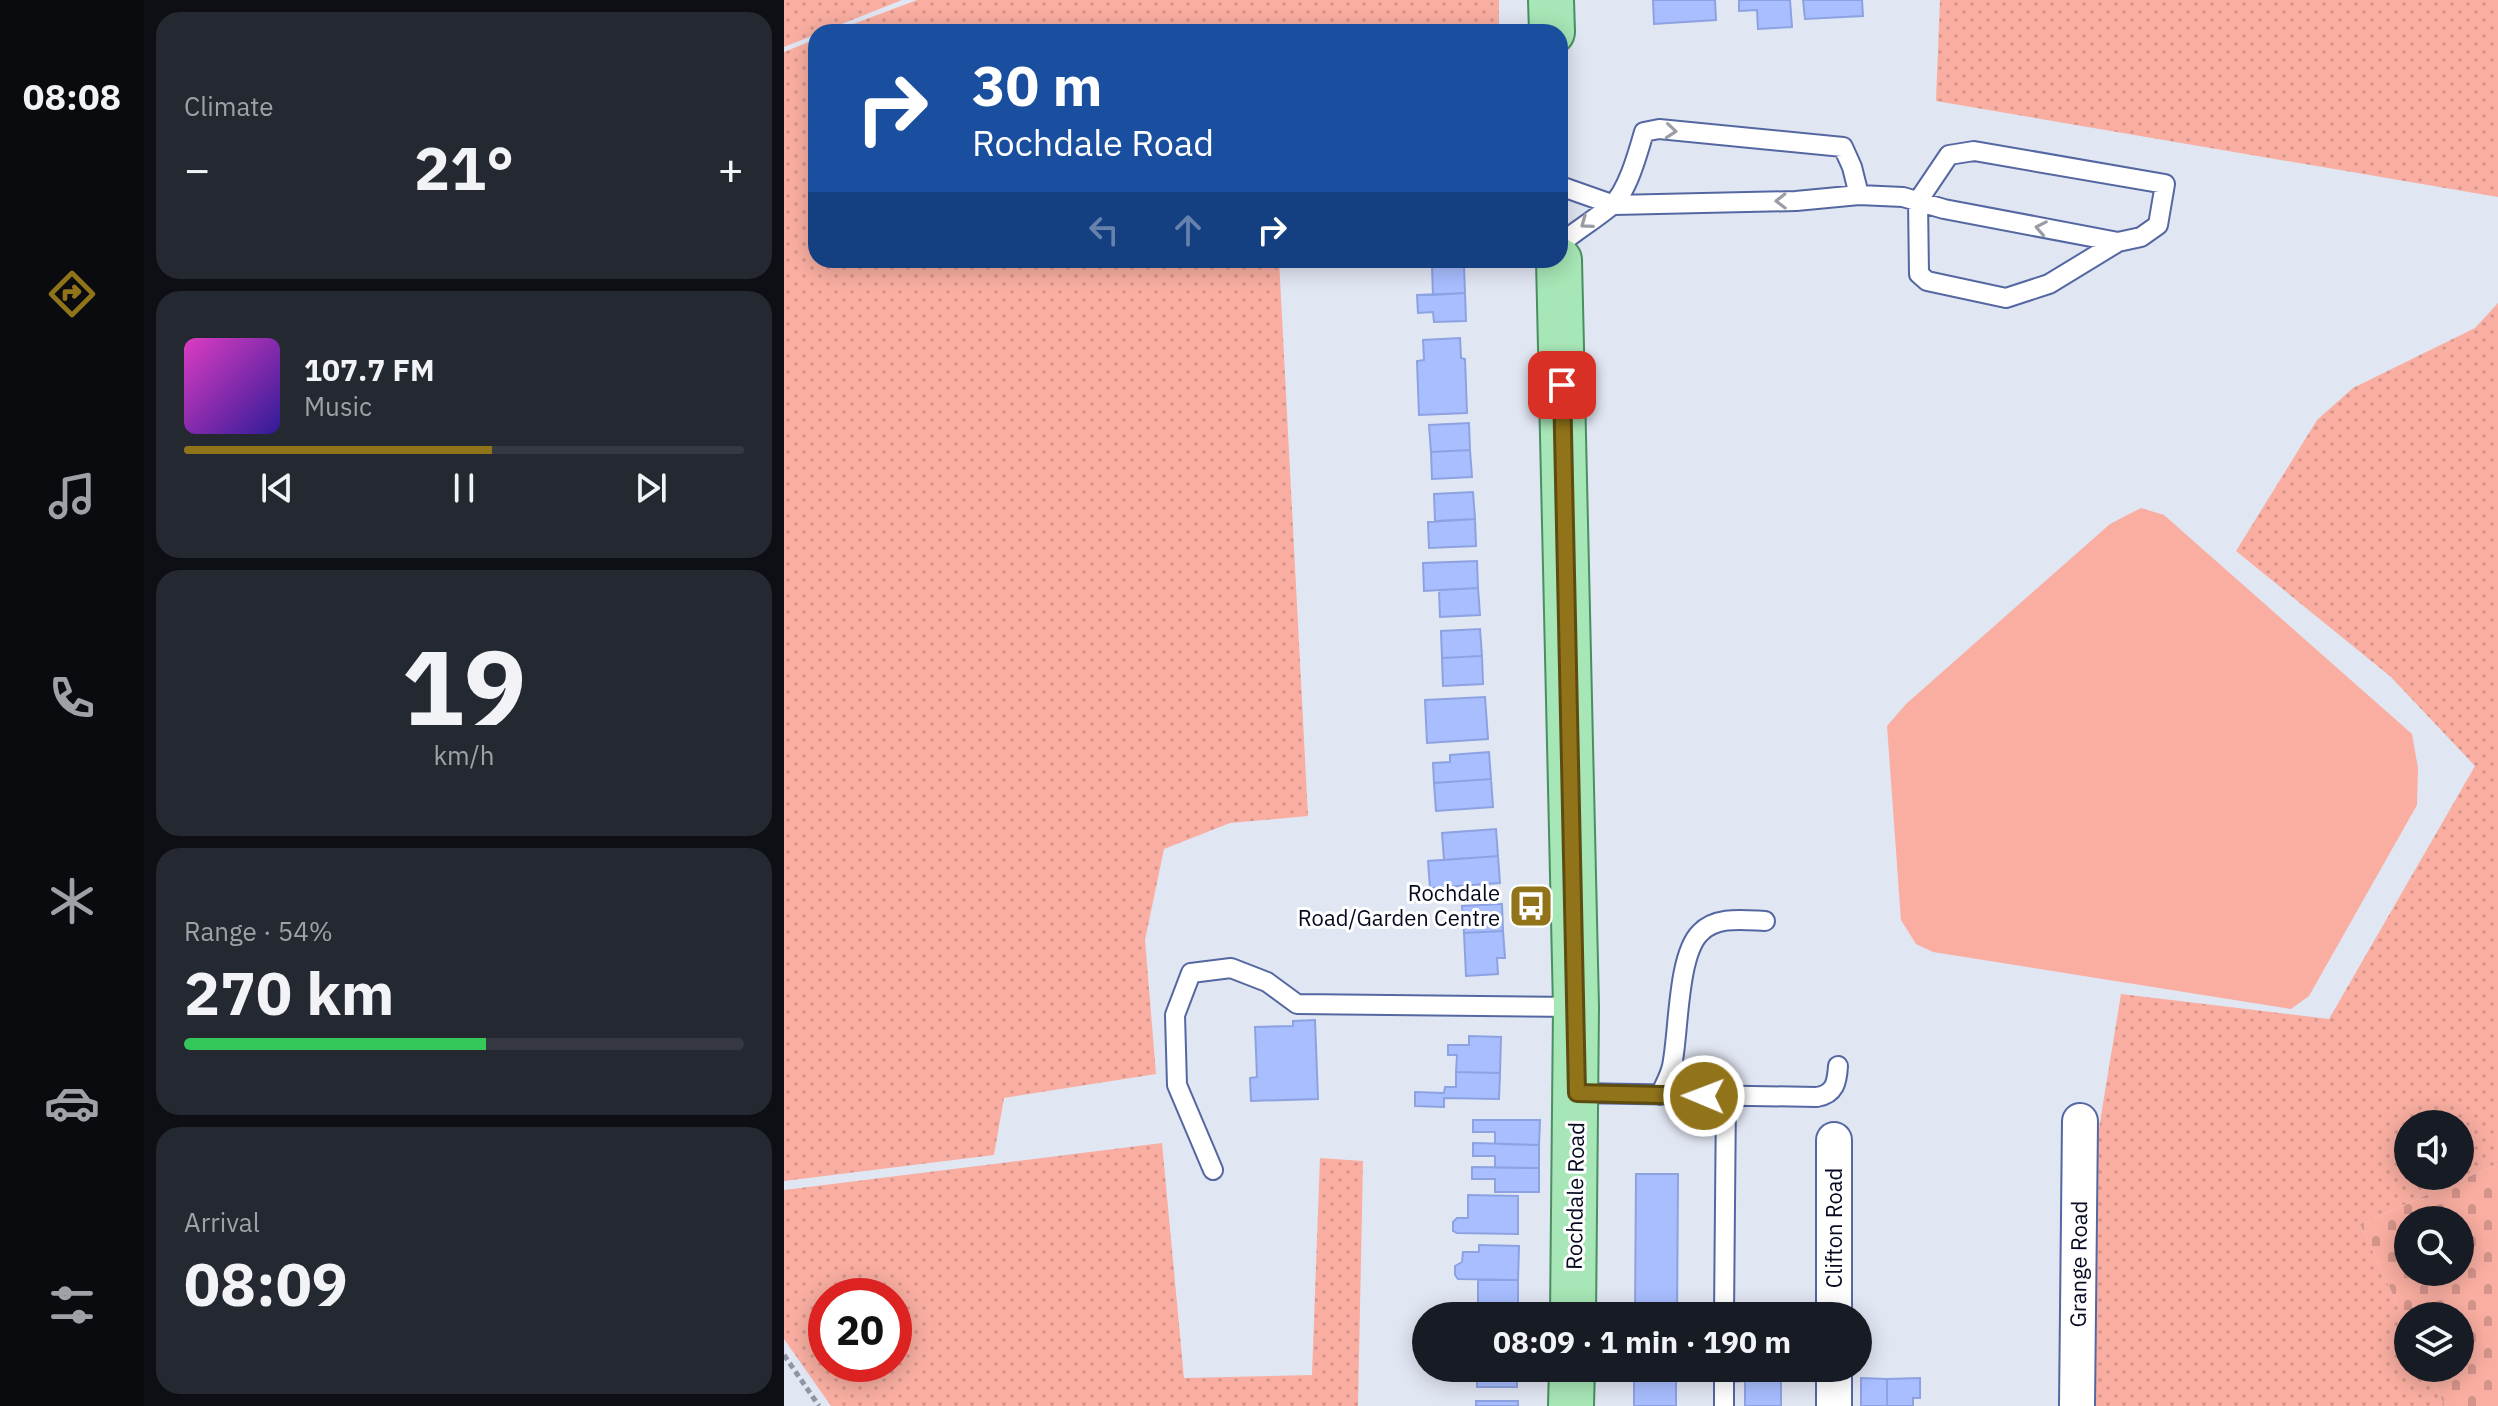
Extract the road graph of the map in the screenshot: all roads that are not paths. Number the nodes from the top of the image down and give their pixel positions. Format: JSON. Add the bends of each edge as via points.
{"nodes":[{"id":1,"x":1551,"y":0,"type":"edge"},
{"id":2,"x":1552,"y":24,"type":"edge"},
{"id":3,"x":1568,"y":189,"type":"edge"},
{"id":4,"x":1859,"y":195,"type":"junction"},
{"id":5,"x":1918,"y":201,"type":"junction"},
{"id":6,"x":1614,"y":205,"type":"junction"},
{"id":7,"x":1568,"y":237,"type":"edge"},
{"id":8,"x":2118,"y":242,"type":"junction"},
{"id":9,"x":1559,"y":268,"type":"edge"},
{"id":10,"x":1765,"y":921,"type":"dead end"},
{"id":11,"x":1576,"y":1007,"type":"junction"},
{"id":12,"x":1838,"y":1066,"type":"dead end"},
{"id":13,"x":1577,"y":1093,"type":"junction"},
{"id":14,"x":1660,"y":1095,"type":"junction"},
{"id":15,"x":1726,"y":1096,"type":"junction"},
{"id":16,"x":2080,"y":1121,"type":"dead end"},
{"id":17,"x":1834,"y":1140,"type":"dead end"},
{"id":18,"x":1213,"y":1170,"type":"dead end"},
{"id":19,"x":1573,"y":1302,"type":"edge"},
{"id":20,"x":1724,"y":1302,"type":"edge"},
{"id":21,"x":1834,"y":1302,"type":"edge"},
{"id":22,"x":1572,"y":1382,"type":"edge"},
{"id":23,"x":1724,"y":1382,"type":"edge"},
{"id":24,"x":1834,"y":1382,"type":"edge"},
{"id":25,"x":1571,"y":1406,"type":"edge"},
{"id":26,"x":1724,"y":1406,"type":"edge"},
{"id":27,"x":1834,"y":1406,"type":"edge"},
{"id":28,"x":2077,"y":1406,"type":"edge"}],
"edges":[{"from":1,"to":2,"type":"main road"},
{"from":3,"to":6,"type":"lane"},
{"from":4,"to":5,"type":"lane"},
{"from":4,"to":6,"type":"lane","one_way":true},
{"from":6,"to":4,"type":"lane","one_way":true,"via":[[1644,132],[1659,129],[1843,147]]},
{"from":8,"to":5,"type":"lane","one_way":true},
{"from":5,"to":8,"type":"lane","via":[[1919,274],[1927,281],[2006,298],[2049,284]]},
{"from":5,"to":8,"type":"lane","via":[[1949,155],[1974,151],[2165,184],[2158,225],[2141,237]]},
{"from":6,"to":7,"type":"lane","one_way":true},
{"from":9,"to":11,"type":"main road","name":"Rochdale Road"},
{"from":10,"to":14,"type":"lane","via":[[1728,919],[1700,932],[1691,946],[1671,1070]]},
{"from":11,"to":13,"type":"main road","name":"Rochdale Road"},
{"from":11,"to":18,"type":"lane","via":[[1297,1004],[1267,982],[1231,968],[1191,973],[1175,1015],[1177,1085]]},
{"from":12,"to":15,"type":"lane","via":[[1836,1084],[1824,1096]]},
{"from":13,"to":14,"type":"lane"},
{"from":13,"to":19,"type":"main road","name":"Rochdale Road"},
{"from":14,"to":15,"type":"lane"},
{"from":15,"to":20,"type":"lane"},
{"from":16,"to":28,"type":"street","name":"Grange Road"},
{"from":17,"to":21,"type":"street","name":"Clifton Road"},
{"from":22,"to":25,"type":"main road"},
{"from":23,"to":26,"type":"lane"},
{"from":24,"to":27,"type":"street"}]}
